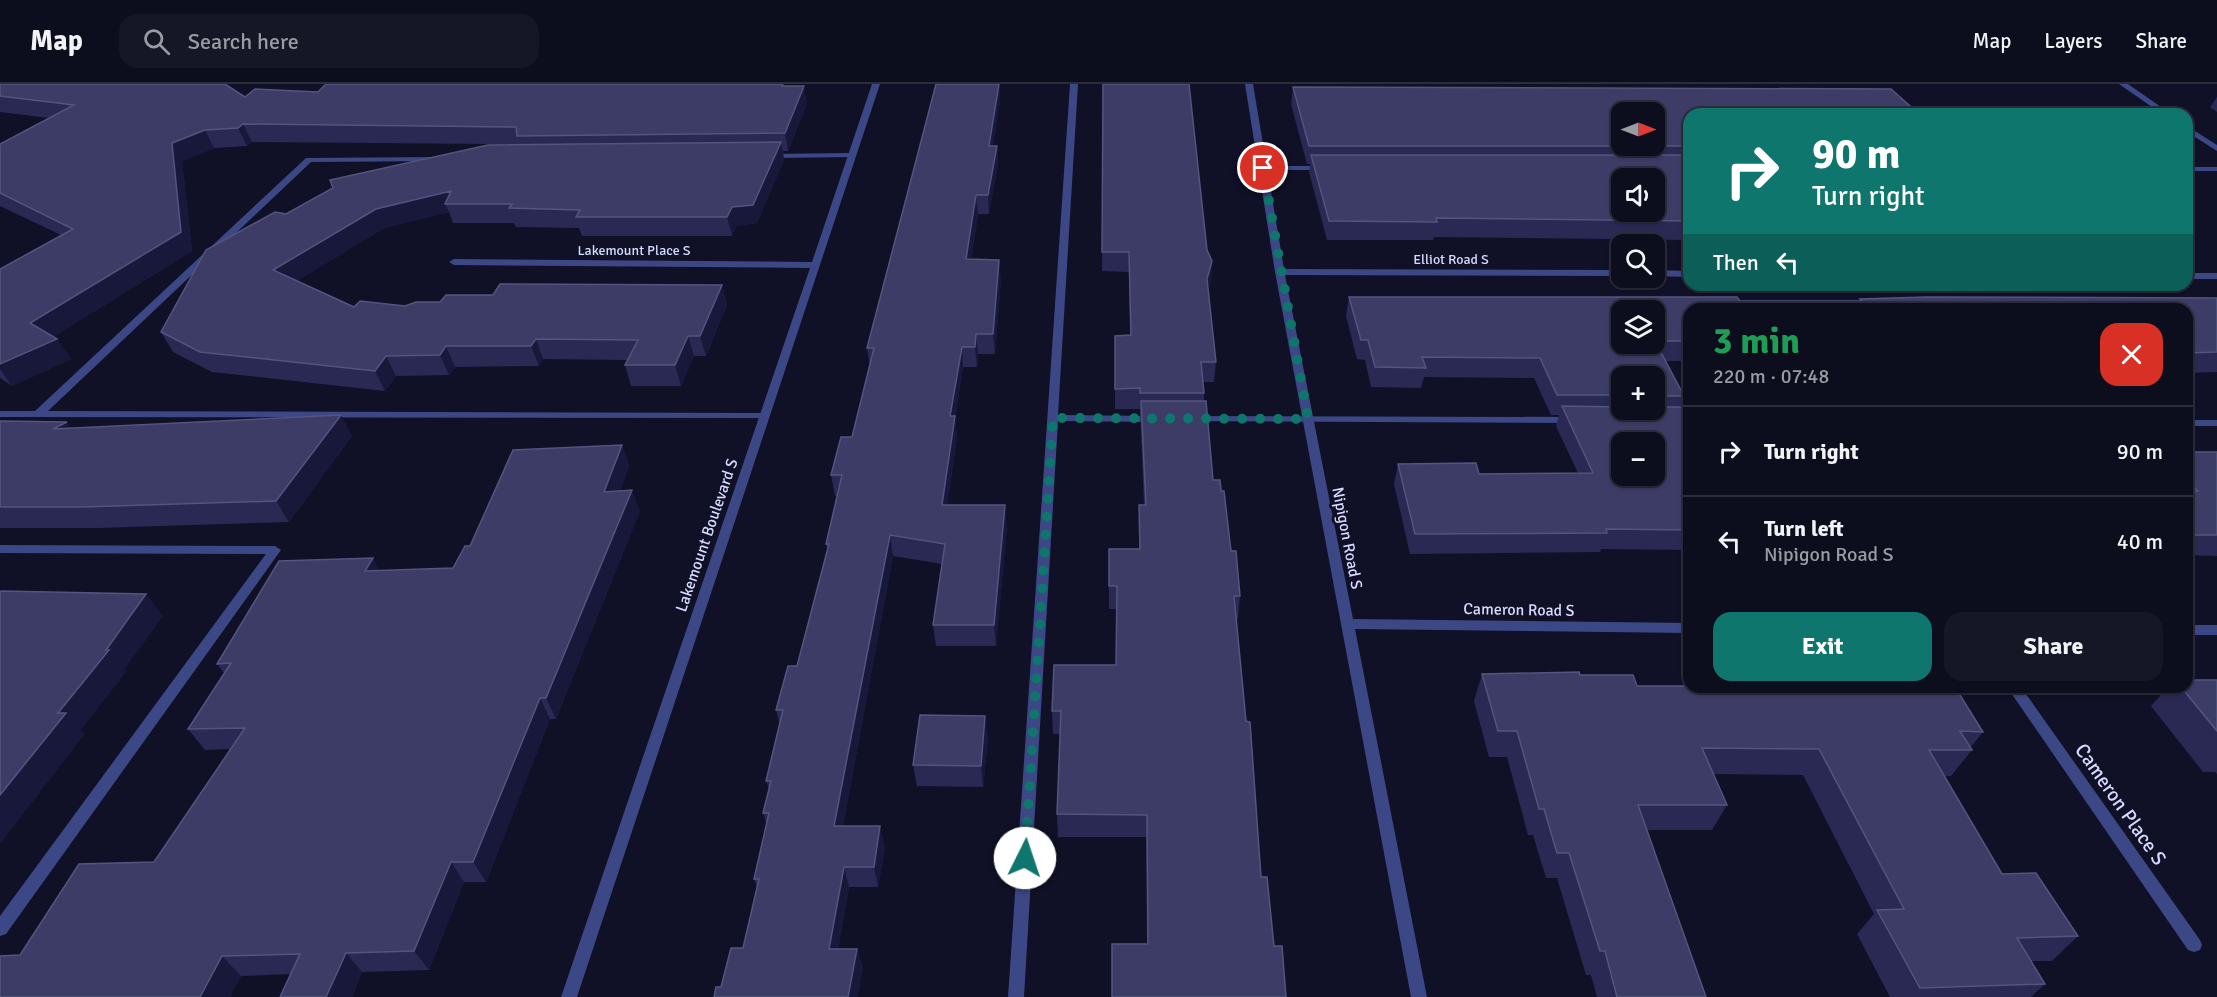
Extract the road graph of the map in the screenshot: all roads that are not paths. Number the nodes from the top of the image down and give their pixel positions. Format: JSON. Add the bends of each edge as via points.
{"nodes":[{"id":1,"x":876,"y":84,"type":"edge"},
{"id":2,"x":1074,"y":84,"type":"edge"},
{"id":3,"x":1249,"y":84,"type":"edge"},
{"id":4,"x":2123,"y":84,"type":"edge"},
{"id":5,"x":2158,"y":108,"type":"edge"},
{"id":6,"x":2193,"y":132,"type":"edge"},
{"id":7,"x":2217,"y":149,"type":"edge"},
{"id":8,"x":851,"y":155,"type":"junction"},
{"id":9,"x":757,"y":156,"type":"edge"},
{"id":10,"x":451,"y":159,"type":"edge"},
{"id":11,"x":1263,"y":168,"type":"junction"},
{"id":12,"x":1334,"y":168,"type":"edge"},
{"id":13,"x":2193,"y":169,"type":"edge"},
{"id":14,"x":2217,"y":169,"type":"edge"},
{"id":15,"x":454,"y":262,"type":"dead end"},
{"id":16,"x":814,"y":265,"type":"junction"},
{"id":17,"x":1280,"y":272,"type":"junction"},
{"id":18,"x":1611,"y":273,"type":"edge"},
{"id":19,"x":1665,"y":273,"type":"edge"},
{"id":20,"x":1683,"y":274,"type":"edge"},
{"id":21,"x":2193,"y":276,"type":"edge"},
{"id":22,"x":2217,"y":276,"type":"edge"},
{"id":23,"x":0,"y":414,"type":"edge"},
{"id":24,"x":38,"y":414,"type":"junction"},
{"id":25,"x":764,"y":416,"type":"junction"},
{"id":26,"x":1053,"y":418,"type":"junction"},
{"id":27,"x":1308,"y":419,"type":"junction"},
{"id":28,"x":1582,"y":420,"type":"edge"},
{"id":29,"x":2193,"y":423,"type":"edge"},
{"id":30,"x":2217,"y":423,"type":"edge"},
{"id":31,"x":0,"y":549,"type":"edge"},
{"id":32,"x":1348,"y":624,"type":"junction"},
{"id":33,"x":1683,"y":628,"type":"edge"},
{"id":34,"x":2193,"y":630,"type":"edge"},
{"id":35,"x":2217,"y":630,"type":"edge"},
{"id":36,"x":2018,"y":693,"type":"edge"},
{"id":37,"x":3,"y":922,"type":"edge"},
{"id":38,"x":2194,"y":945,"type":"dead end"},
{"id":39,"x":569,"y":997,"type":"edge"},
{"id":40,"x":1016,"y":997,"type":"edge"},
{"id":41,"x":1419,"y":997,"type":"edge"}],
"edges":[{"from":1,"to":8,"type":"street","name":"Lakemount Boulevard S"},
{"from":2,"to":26,"type":"street"},
{"from":3,"to":11,"type":"street","name":"Nipigon Road S"},
{"from":4,"to":5,"type":"street"},
{"from":6,"to":7,"type":"street"},
{"from":8,"to":9,"type":"street"},
{"from":8,"to":16,"type":"street","name":"Lakemount Boulevard S"},
{"from":10,"to":24,"type":"street","via":[[309,160]]},
{"from":11,"to":12,"type":"street"},
{"from":11,"to":17,"type":"street","name":"Nipigon Road S"},
{"from":13,"to":14,"type":"street"},
{"from":15,"to":16,"type":"street","name":"Lakemount Place S"},
{"from":16,"to":25,"type":"street","name":"Lakemount Boulevard S"},
{"from":17,"to":18,"type":"street","name":"Elliot Road S"},
{"from":17,"to":27,"type":"street","name":"Nipigon Road S"},
{"from":19,"to":20,"type":"street"},
{"from":21,"to":22,"type":"street"},
{"from":23,"to":24,"type":"street"},
{"from":24,"to":25,"type":"street"},
{"from":25,"to":39,"type":"street","name":"Lakemount Boulevard S"},
{"from":26,"to":27,"type":"street"},
{"from":26,"to":40,"type":"street"},
{"from":27,"to":28,"type":"street"},
{"from":27,"to":32,"type":"street","name":"Nipigon Road S"},
{"from":29,"to":30,"type":"street"},
{"from":31,"to":37,"type":"street","via":[[275,550]]},
{"from":32,"to":33,"type":"street","name":"Cameron Road S"},
{"from":32,"to":41,"type":"street","name":"Nipigon Road S"},
{"from":34,"to":35,"type":"street"},
{"from":36,"to":38,"type":"street","name":"Cameron Place S"}]}
